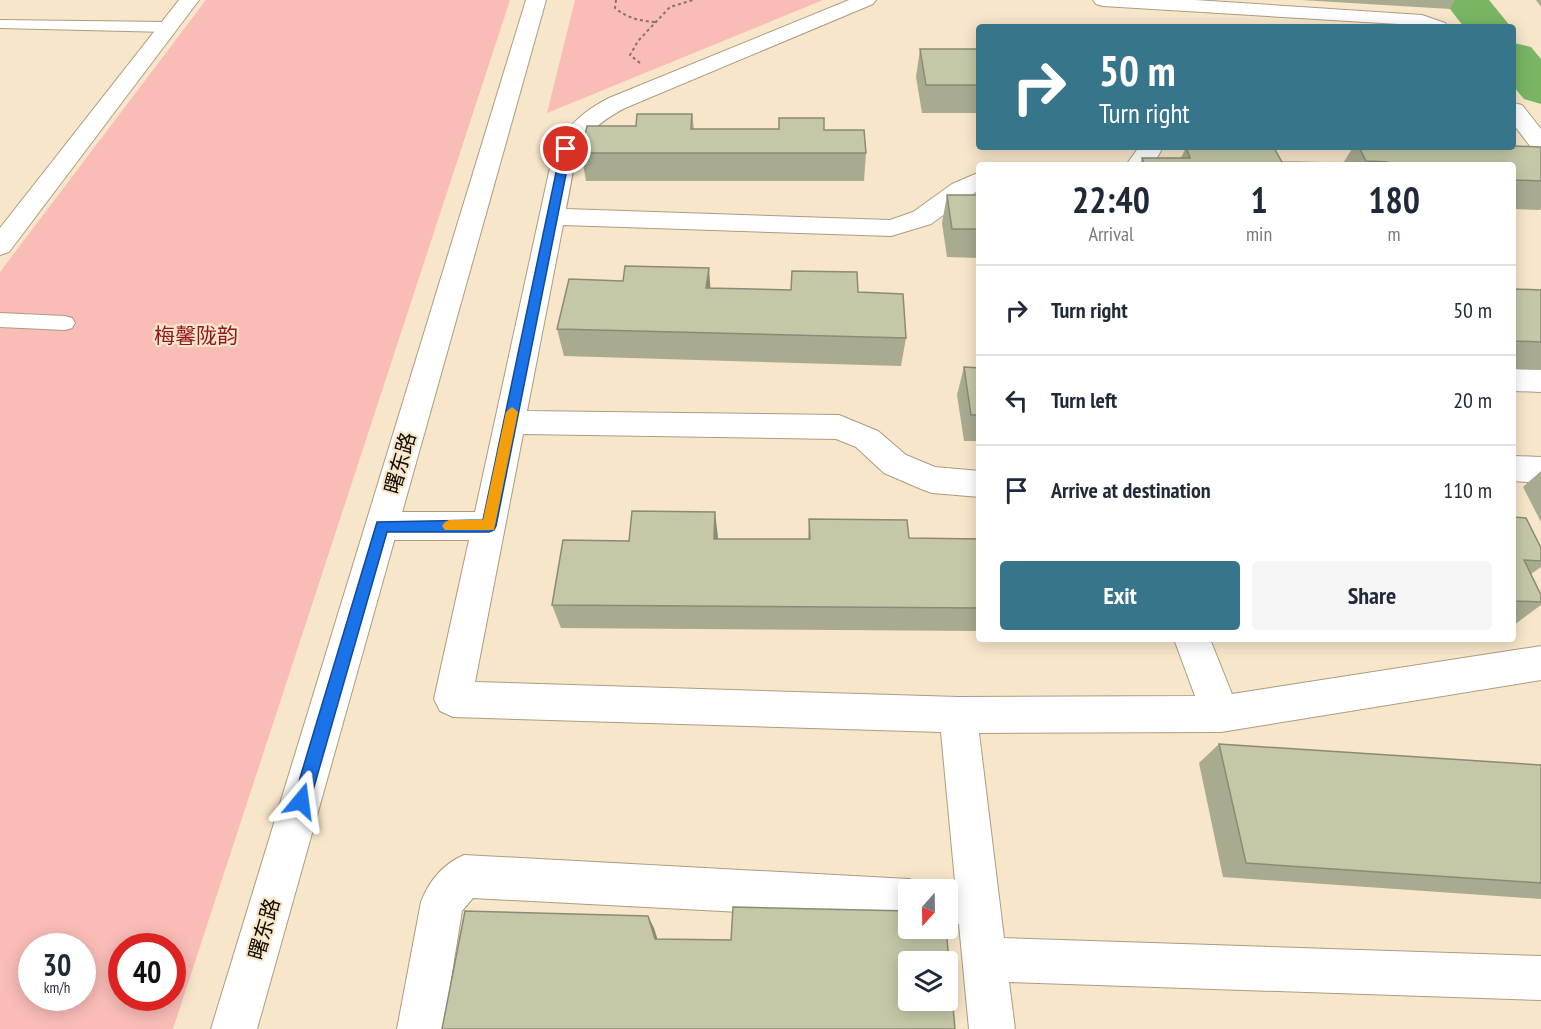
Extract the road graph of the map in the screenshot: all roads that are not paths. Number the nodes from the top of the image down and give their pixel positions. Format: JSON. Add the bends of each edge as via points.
{"nodes":[{"id":1,"x":189,"y":0,"type":"edge"},
{"id":2,"x":536,"y":0,"type":"edge"},
{"id":3,"x":866,"y":0,"type":"edge"},
{"id":4,"x":1103,"y":0,"type":"edge"},
{"id":5,"x":0,"y":24,"type":"edge"},
{"id":6,"x":1430,"y":24,"type":"edge"},
{"id":7,"x":168,"y":27,"type":"junction"},
{"id":8,"x":976,"y":181,"type":"edge"},
{"id":9,"x":552,"y":217,"type":"junction"},
{"id":10,"x":0,"y":246,"type":"edge"},
{"id":11,"x":0,"y":320,"type":"edge"},
{"id":12,"x":65,"y":323,"type":"dead end"},
{"id":13,"x":1516,"y":380,"type":"edge"},
{"id":14,"x":1541,"y":381,"type":"edge"},
{"id":15,"x":510,"y":422,"type":"junction"},
{"id":16,"x":1516,"y":469,"type":"edge"},
{"id":17,"x":1541,"y":470,"type":"edge"},
{"id":18,"x":976,"y":484,"type":"edge"},
{"id":19,"x":382,"y":526,"type":"junction"},
{"id":20,"x":489,"y":526,"type":"junction"},
{"id":21,"x":1193,"y":642,"type":"edge"},
{"id":22,"x":1541,"y":663,"type":"edge"},
{"id":23,"x":1221,"y":714,"type":"junction"},
{"id":24,"x":958,"y":715,"type":"junction"},
{"id":25,"x":898,"y":899,"type":"edge"},
{"id":26,"x":963,"y":903,"type":"edge"},
{"id":27,"x":984,"y":959,"type":"junction"},
{"id":28,"x":1541,"y":978,"type":"edge"},
{"id":29,"x":234,"y":1029,"type":"edge"},
{"id":30,"x":420,"y":1029,"type":"edge"},
{"id":31,"x":992,"y":1029,"type":"edge"}],
"edges":[{"from":1,"to":7,"type":"street"},
{"from":2,"to":19,"type":"street","name":"曙东路"},
{"from":3,"to":9,"type":"street","via":[[599,112],[575,132],[566,149]]},
{"from":4,"to":6,"type":"street"},
{"from":5,"to":7,"type":"lane"},
{"from":7,"to":10,"type":"street"},
{"from":8,"to":9,"type":"street","via":[[922,218],[891,228]]},
{"from":9,"to":15,"type":"street"},
{"from":11,"to":12,"type":"lane"},
{"from":13,"to":14,"type":"street"},
{"from":15,"to":18,"type":"street","via":[[839,426],[867,439],[896,464],[932,480]]},
{"from":15,"to":20,"type":"street"},
{"from":16,"to":17,"type":"street"},
{"from":19,"to":20,"type":"street"},
{"from":19,"to":29,"type":"street","name":"曙东路"},
{"from":20,"to":24,"type":"street","via":[[453,699]]},
{"from":21,"to":23,"type":"street"},
{"from":22,"to":23,"type":"street"},
{"from":23,"to":24,"type":"street"},
{"from":24,"to":26,"type":"street"},
{"from":25,"to":30,"type":"street","via":[[464,876],[442,902]]},
{"from":26,"to":27,"type":"street"},
{"from":27,"to":28,"type":"street"},
{"from":27,"to":31,"type":"street"}]}
